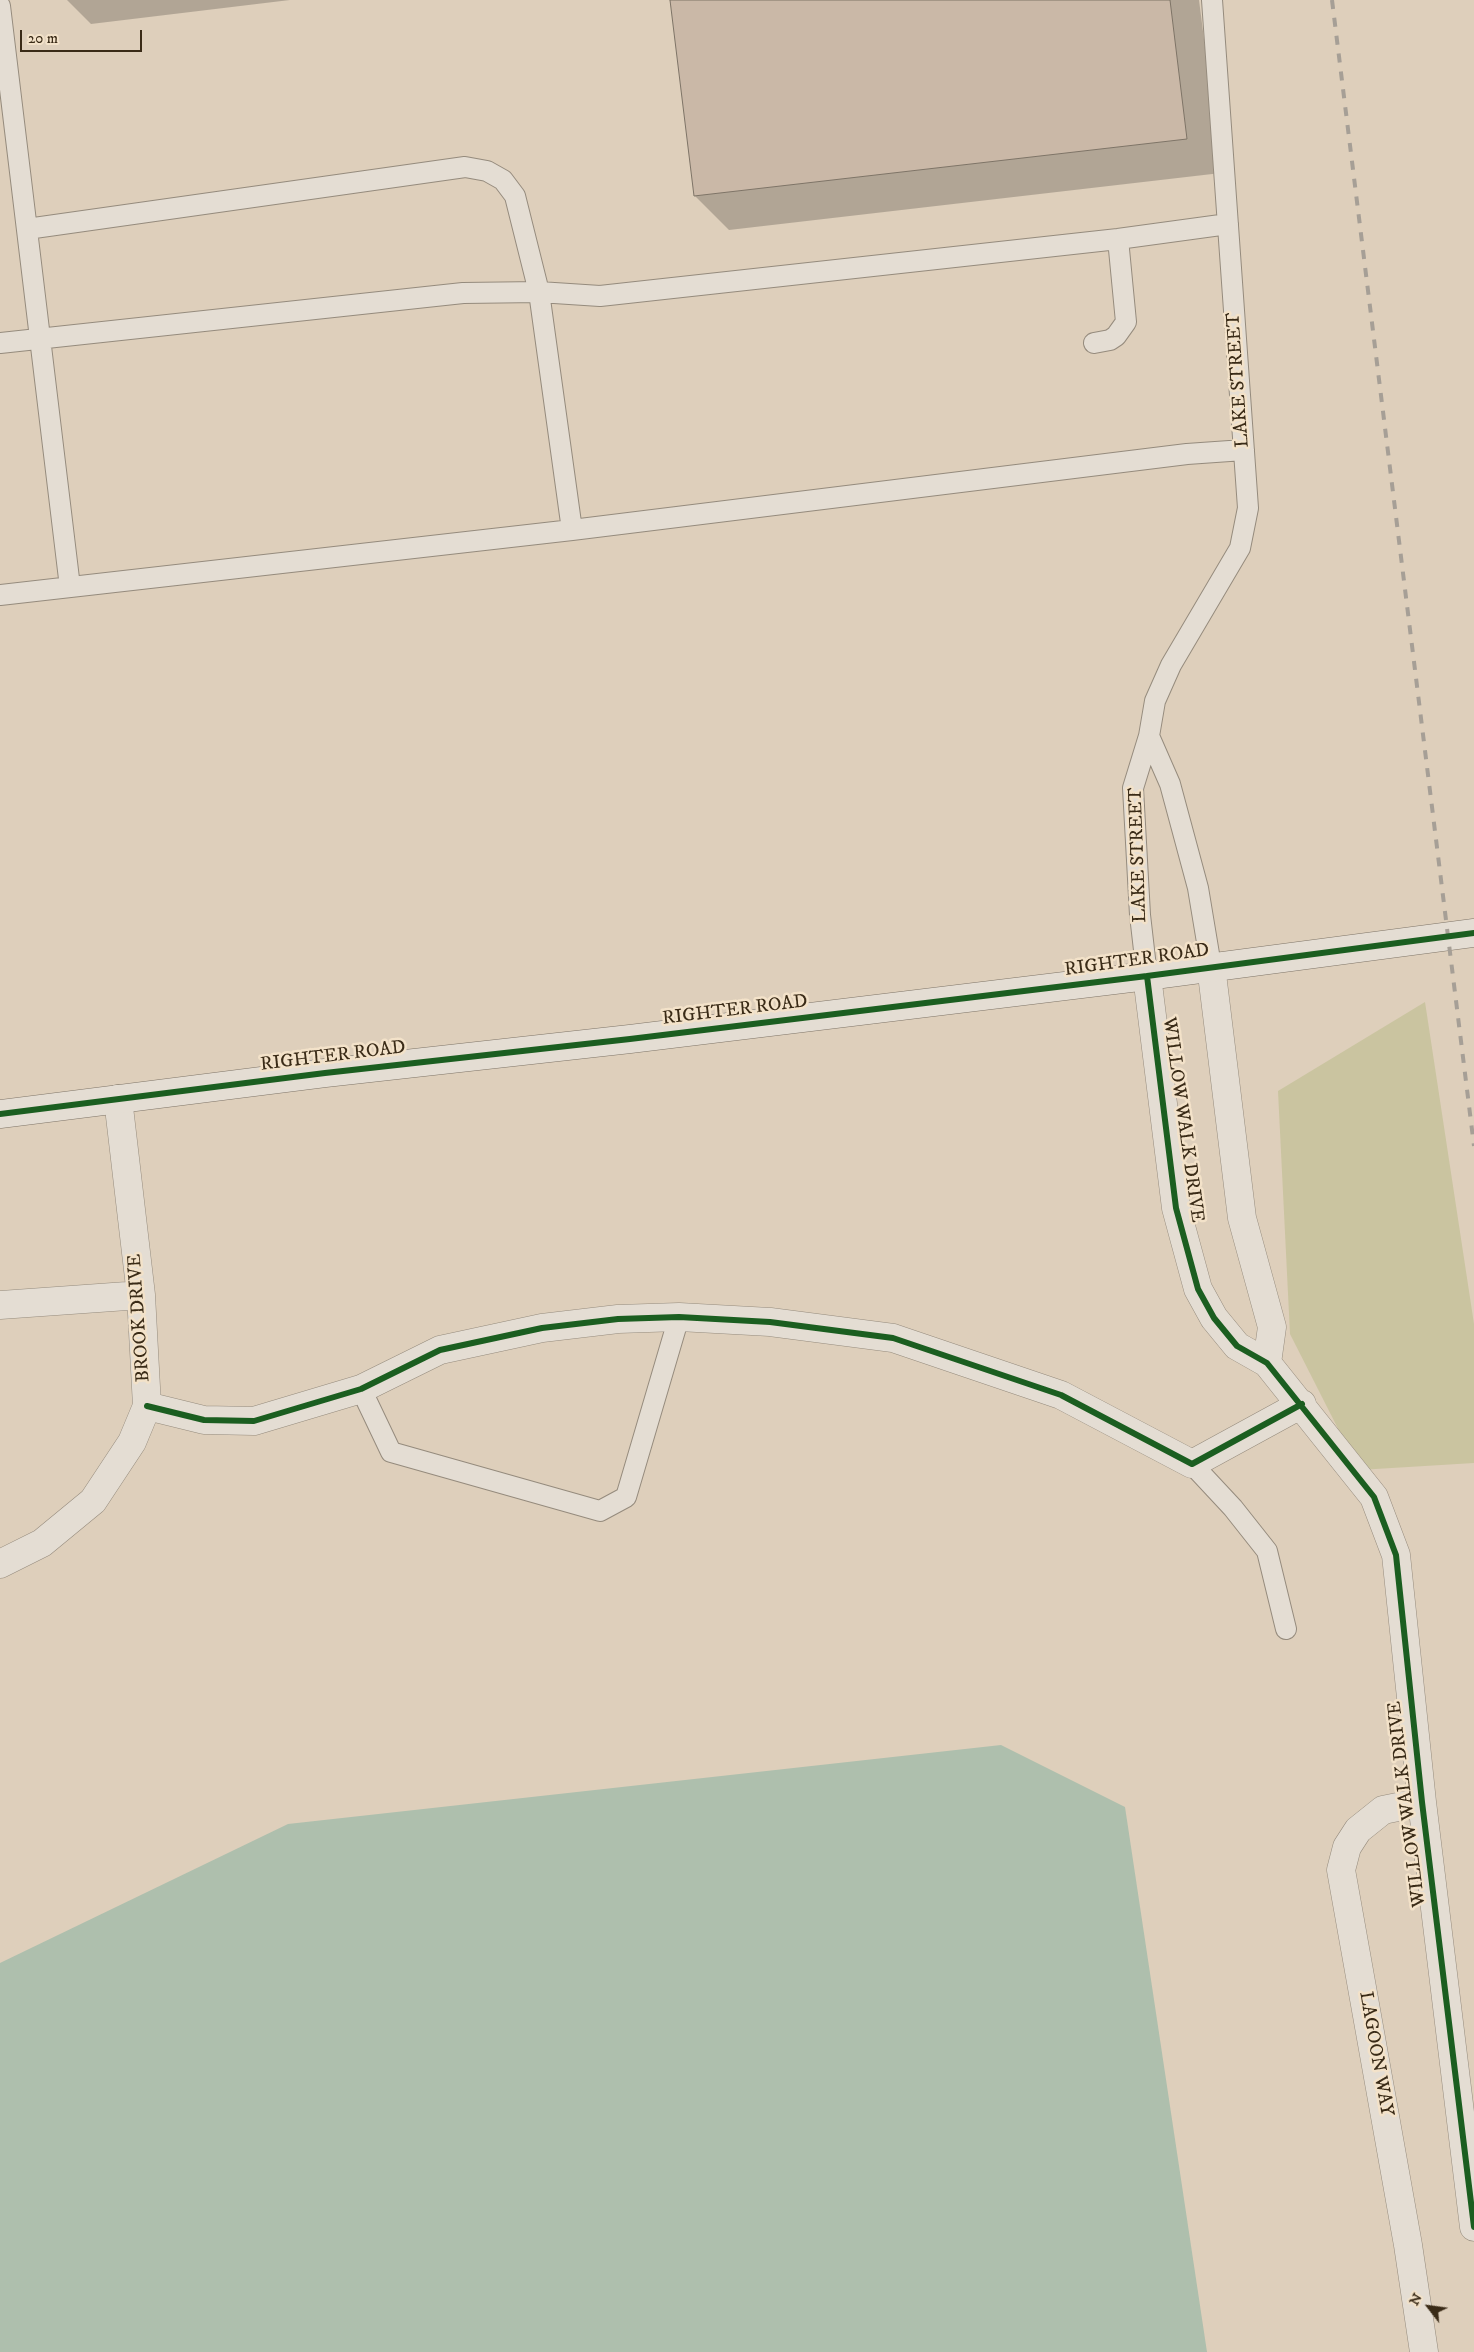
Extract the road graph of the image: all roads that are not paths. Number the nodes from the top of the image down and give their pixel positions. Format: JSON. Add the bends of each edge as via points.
{"nodes":[{"id":1,"x":1212,"y":0,"type":"edge"},
{"id":2,"x":0,"y":6,"type":"edge"},
{"id":3,"x":1228,"y":224,"type":"junction"},
{"id":4,"x":27,"y":229,"type":"junction"},
{"id":5,"x":1118,"y":239,"type":"junction"},
{"id":6,"x":539,"y":292,"type":"junction"},
{"id":7,"x":40,"y":338,"type":"junction"},
{"id":8,"x":0,"y":343,"type":"edge"},
{"id":9,"x":1094,"y":343,"type":"dead end"},
{"id":10,"x":1244,"y":450,"type":"junction"},
{"id":11,"x":572,"y":530,"type":"junction"},
{"id":12,"x":70,"y":587,"type":"junction"},
{"id":13,"x":0,"y":595,"type":"edge"},
{"id":14,"x":1149,"y":736,"type":"junction"},
{"id":15,"x":1474,"y":933,"type":"edge"},
{"id":16,"x":1211,"y":966,"type":"junction"},
{"id":17,"x":1147,"y":976,"type":"junction"},
{"id":18,"x":118,"y":1099,"type":"junction"},
{"id":19,"x":0,"y":1114,"type":"edge"},
{"id":20,"x":141,"y":1295,"type":"junction"},
{"id":21,"x":0,"y":1305,"type":"edge"},
{"id":22,"x":680,"y":1317,"type":"junction"},
{"id":23,"x":1266,"y":1363,"type":"junction"},
{"id":24,"x":361,"y":1389,"type":"junction"},
{"id":25,"x":1302,"y":1404,"type":"junction"},
{"id":26,"x":147,"y":1406,"type":"junction"},
{"id":27,"x":1192,"y":1464,"type":"junction"},
{"id":28,"x":0,"y":1564,"type":"edge"},
{"id":29,"x":1286,"y":1629,"type":"dead end"},
{"id":30,"x":1422,"y":1802,"type":"junction"},
{"id":31,"x":1474,"y":2227,"type":"edge"},
{"id":32,"x":1424,"y":2352,"type":"edge"}],
"edges":[{"from":1,"to":3,"type":"lane","name":"LAKE STREET"},
{"from":2,"to":4,"type":"lane"},
{"from":3,"to":5,"type":"lane"},
{"from":3,"to":10,"type":"lane","name":"LAKE STREET"},
{"from":4,"to":6,"type":"lane","via":[[465,167],[487,171],[503,180],[515,196]]},
{"from":4,"to":7,"type":"lane"},
{"from":5,"to":6,"type":"lane","via":[[600,296]]},
{"from":5,"to":9,"type":"lane","via":[[1126,322],[1110,340]]},
{"from":6,"to":7,"type":"lane","via":[[464,293]]},
{"from":6,"to":11,"type":"lane"},
{"from":7,"to":8,"type":"lane"},
{"from":7,"to":12,"type":"lane"},
{"from":10,"to":11,"type":"lane","via":[[1178,455]]},
{"from":10,"to":14,"type":"lane","name":"LAKE STREET","via":[[1248,508],[1240,548],[1170,665],[1155,701]]},
{"from":11,"to":12,"type":"lane"},
{"from":12,"to":13,"type":"lane"},
{"from":14,"to":16,"type":"lane","name":"LAKE STREET","via":[[1170,784],[1198,888]]},
{"from":14,"to":17,"type":"lane","name":"LAKE STREET","via":[[1132,788]]},
{"from":15,"to":16,"type":"street","name":"RIGHTER ROAD"},
{"from":16,"to":17,"type":"street","name":"RIGHTER ROAD"},
{"from":16,"to":23,"type":"street","via":[[1242,1218],[1272,1327]]},
{"from":17,"to":18,"type":"street","name":"RIGHTER ROAD"},
{"from":17,"to":23,"type":"street","name":"WILLOW WALK DRIVE","via":[[1176,1208],[1198,1289],[1214,1318],[1236,1346]]},
{"from":18,"to":19,"type":"street","name":"RIGHTER ROAD"},
{"from":18,"to":20,"type":"street","name":"BROOK DRIVE"},
{"from":20,"to":21,"type":"street"},
{"from":20,"to":26,"type":"street","name":"BROOK DRIVE"},
{"from":22,"to":24,"type":"street","via":[[618,1319],[542,1328],[440,1350]]},
{"from":22,"to":24,"type":"lane","via":[[626,1497],[600,1511],[392,1452]]},
{"from":22,"to":27,"type":"street","via":[[770,1322],[893,1338],[1061,1395]]},
{"from":23,"to":25,"type":"street","name":"WILLOW WALK DRIVE"},
{"from":24,"to":26,"type":"street","via":[[254,1421],[204,1420]]},
{"from":25,"to":27,"type":"street"},
{"from":25,"to":30,"type":"street","name":"WILLOW WALK DRIVE","via":[[1374,1497],[1396,1555]]},
{"from":26,"to":28,"type":"street","name":"BROOK DRIVE","via":[[132,1442],[93,1501],[42,1543]]},
{"from":27,"to":29,"type":"lane","via":[[1267,1551]]},
{"from":30,"to":31,"type":"street","name":"WILLOW WALK DRIVE"},
{"from":30,"to":32,"type":"street","name":"LAGOON WAY","via":[[1383,1810],[1358,1830],[1347,1847],[1341,1870]]}]}
